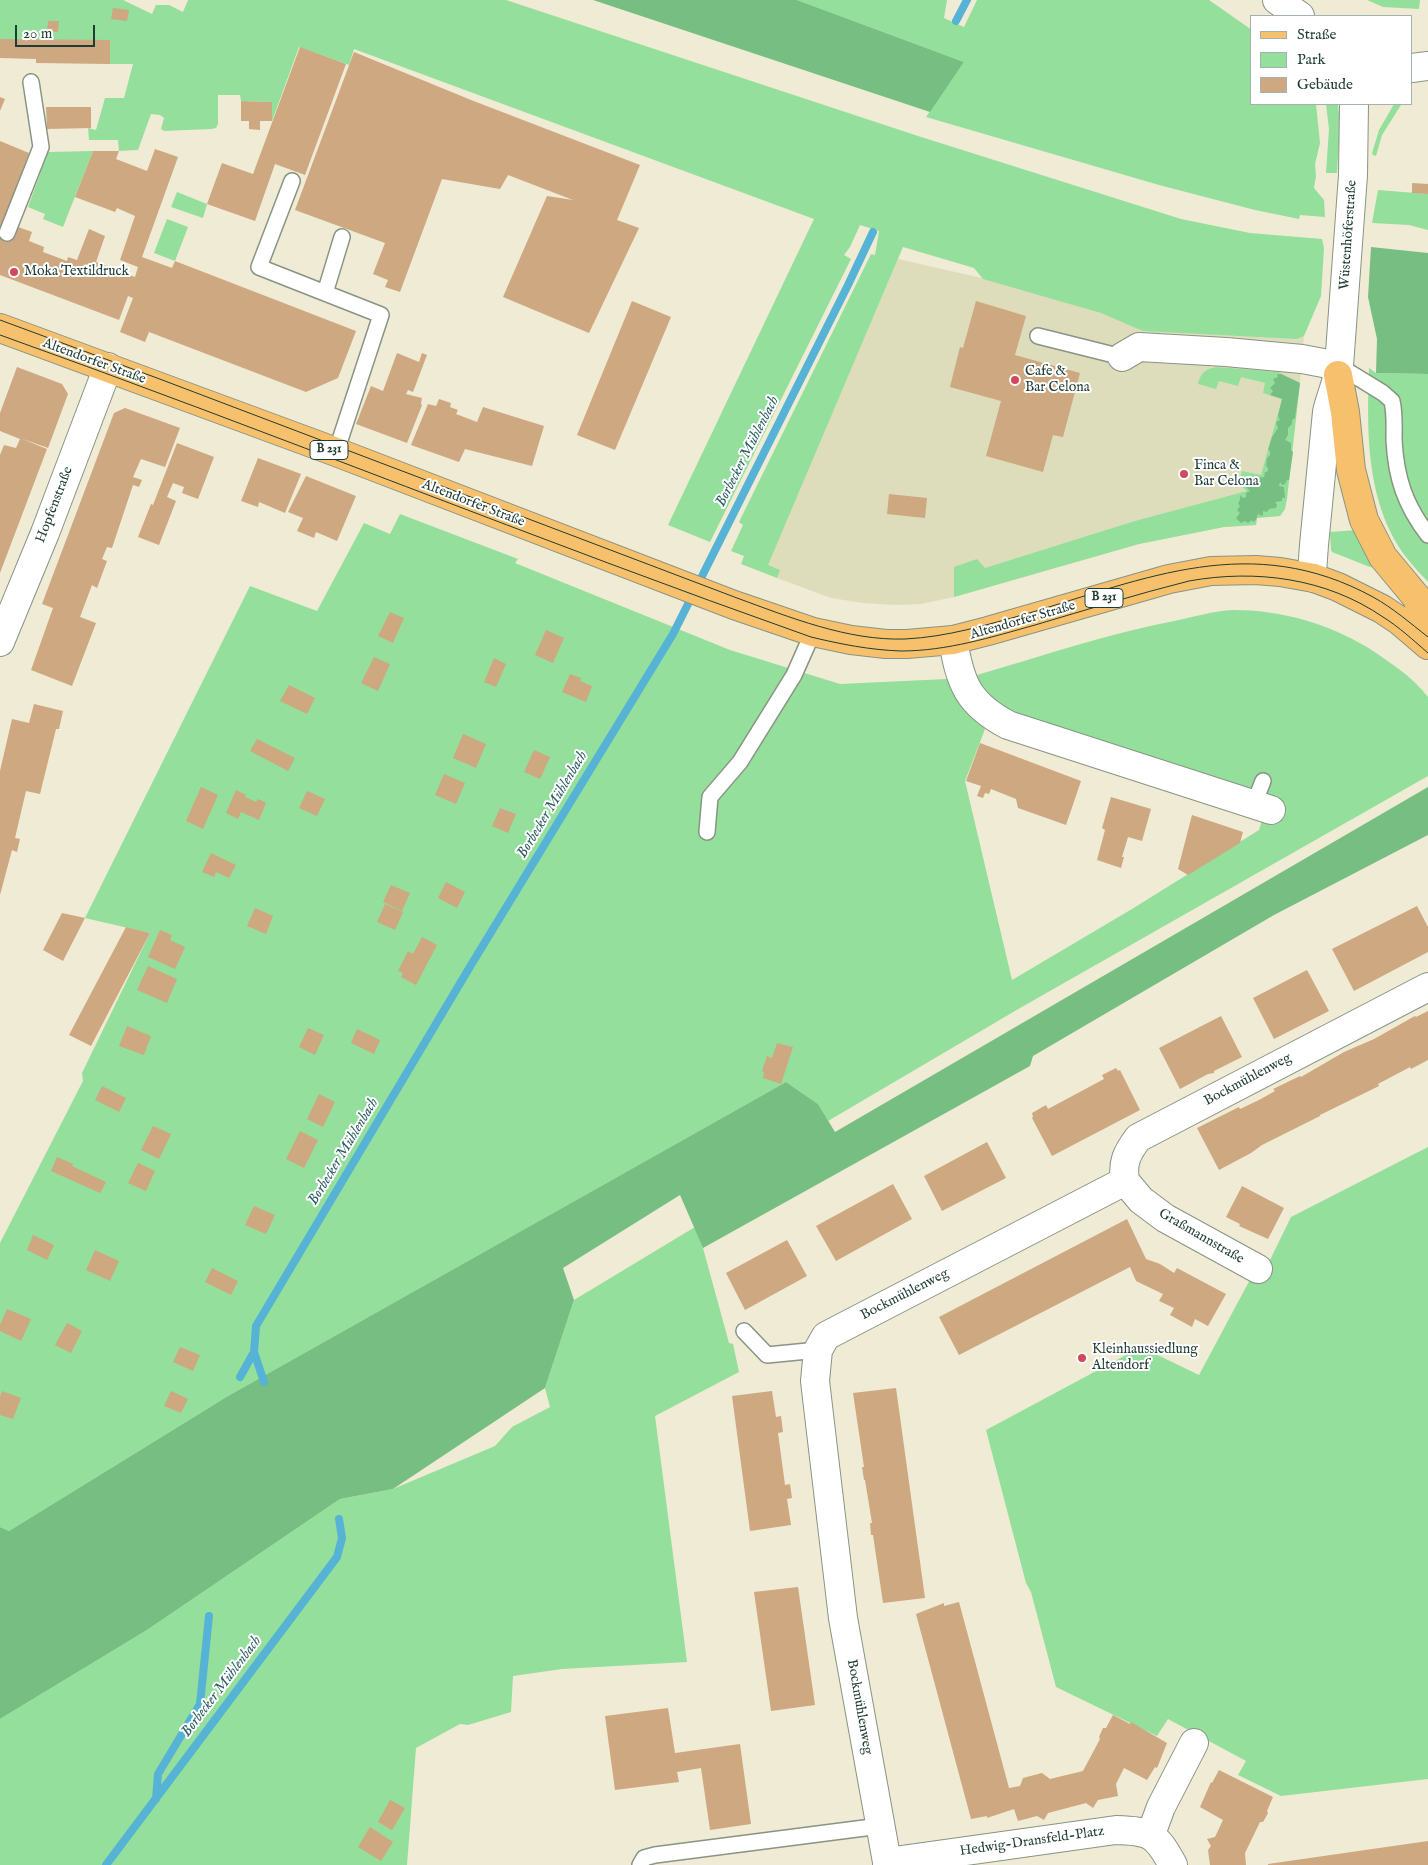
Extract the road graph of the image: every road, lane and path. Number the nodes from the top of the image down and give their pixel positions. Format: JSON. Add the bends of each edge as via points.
{"nodes":[{"id":1,"x":1277,"y":0,"type":"edge"},
{"id":2,"x":1299,"y":15,"type":"edge"},
{"id":3,"x":32,"y":82,"type":"dead end"},
{"id":4,"x":1354,"y":105,"type":"edge"},
{"id":5,"x":292,"y":181,"type":"dead end"},
{"id":6,"x":7,"y":233,"type":"dead end"},
{"id":7,"x":342,"y":237,"type":"dead end"},
{"id":8,"x":326,"y":293,"type":"junction"},
{"id":9,"x":0,"y":328,"type":"edge"},
{"id":10,"x":1038,"y":336,"type":"dead end"},
{"id":11,"x":1122,"y":357,"type":"joint"},
{"id":12,"x":108,"y":367,"type":"junction"},
{"id":13,"x":1339,"y":371,"type":"junction"},
{"id":14,"x":336,"y":452,"type":"junction"},
{"id":15,"x":1428,"y":535,"type":"edge"},
{"id":16,"x":1314,"y":578,"type":"junction"},
{"id":17,"x":813,"y":632,"type":"junction"},
{"id":18,"x":1428,"y":632,"type":"edge"},
{"id":19,"x":953,"y":640,"type":"junction"},
{"id":20,"x":0,"y":642,"type":"edge"},
{"id":21,"x":1428,"y":645,"type":"edge"},
{"id":22,"x":1263,"y":798,"type":"dead end"},
{"id":23,"x":707,"y":832,"type":"dead end"},
{"id":24,"x":1428,"y":987,"type":"edge"},
{"id":25,"x":1125,"y":1181,"type":"junction"},
{"id":26,"x":1258,"y":1269,"type":"dead end"},
{"id":27,"x":744,"y":1331,"type":"dead end"},
{"id":28,"x":818,"y":1350,"type":"junction"},
{"id":29,"x":1194,"y":1743,"type":"dead end"},
{"id":30,"x":880,"y":1826,"type":"junction"},
{"id":31,"x":1151,"y":1834,"type":"junction"},
{"id":32,"x":887,"y":1863,"type":"edge"},
{"id":33,"x":640,"y":1865,"type":"edge"},
{"id":34,"x":1173,"y":1865,"type":"edge"}],
"edges":[{"from":1,"to":2,"type":"street"},
{"from":3,"to":6,"type":"lane","via":[[41,148]]},
{"from":4,"to":13,"type":"street","name":"Wüstenhöferstraße","via":[[1353,175]]},
{"from":5,"to":8,"type":"lane","via":[[259,267]]},
{"from":7,"to":8,"type":"lane"},
{"from":8,"to":14,"type":"lane","via":[[381,315]]},
{"from":9,"to":12,"type":"main road","name":"Altendorfer Straße","number":"B 231"},
{"from":10,"to":11,"type":"lane"},
{"from":11,"to":13,"type":"street","via":[[1139,348],[1218,352],[1302,359]]},
{"from":12,"to":14,"type":"main road","name":"Altendorfer Straße","number":"B 231"},
{"from":12,"to":20,"type":"street","name":"Hopfenstraße"},
{"from":13,"to":15,"type":"lane","via":[[1383,393],[1392,401],[1400,482],[1408,504]]},
{"from":13,"to":16,"type":"street","name":"Wüstenhöferstraße","via":[[1327,412],[1314,545]]},
{"from":13,"to":18,"type":"main road","via":[[1350,470],[1366,525],[1383,557],[1417,598]]},
{"from":14,"to":17,"type":"main road","name":"Altendorfer Straße","number":"B 231"},
{"from":16,"to":19,"type":"main road","name":"Altendorfer Straße","number":"B 231","via":[[1256,570],[1211,571],[1169,579]]},
{"from":16,"to":21,"type":"main road","name":"Altendorfer Straße","number":"B 231","via":[[1382,609]]},
{"from":17,"to":19,"type":"main road","name":"Altendorfer Straße","number":"B 231","via":[[886,644]]},
{"from":17,"to":23,"type":"lane","via":[[794,675],[740,762],[710,797]]},
{"from":19,"to":22,"type":"street","name":"Altendorfer Straße","via":[[965,686],[980,707],[1008,725]]},
{"from":24,"to":25,"type":"street","name":"Bockmühlenweg","via":[[1138,1138],[1124,1161]]},
{"from":25,"to":26,"type":"street","name":"Graßmannstraße","via":[[1141,1200],[1165,1218]]},
{"from":25,"to":28,"type":"street","name":"Bockmühlenweg","via":[[826,1336]]},
{"from":27,"to":28,"type":"lane","via":[[767,1355]]},
{"from":28,"to":30,"type":"street","name":"Bockmühlenweg","via":[[815,1381],[843,1618]]},
{"from":29,"to":31,"type":"street"},
{"from":30,"to":32,"type":"street","name":"Bockmühlenweg"},
{"from":30,"to":33,"type":"lane","via":[[655,1855],[644,1858]]},
{"from":31,"to":32,"type":"street","name":"Hedwig-Dransfeld-Platz","via":[[1116,1830]]},
{"from":31,"to":34,"type":"street","via":[[1161,1843]]}]}
